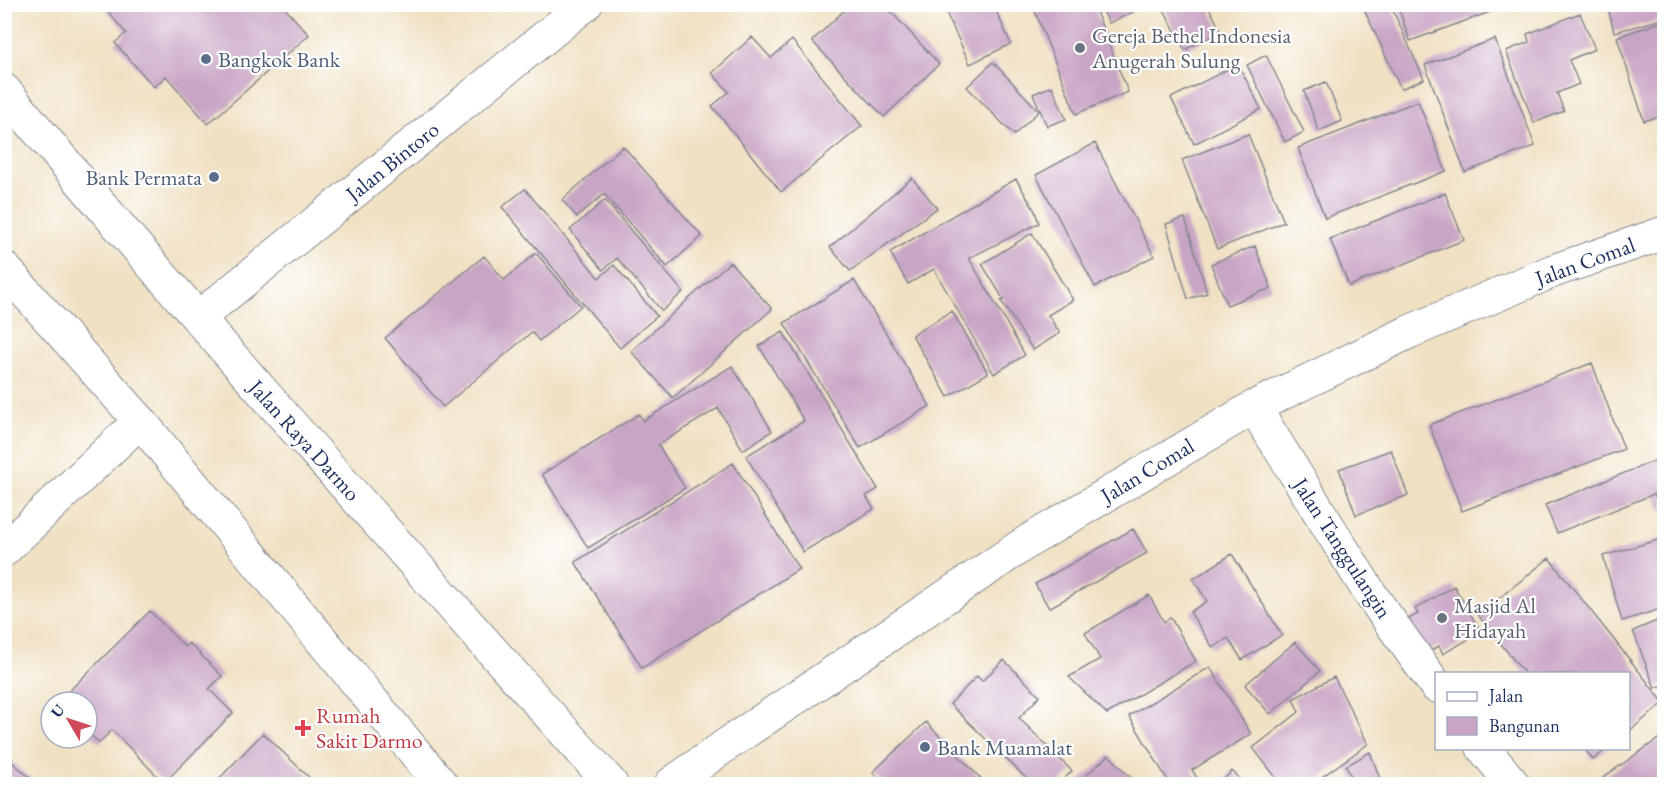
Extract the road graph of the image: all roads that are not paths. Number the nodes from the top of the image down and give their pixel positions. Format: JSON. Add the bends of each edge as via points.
{"nodes":[{"id":1,"x":586,"y":4,"type":"edge"},
{"id":2,"x":4,"y":90,"type":"edge"},
{"id":3,"x":1665,"y":233,"type":"edge"},
{"id":4,"x":4,"y":268,"type":"edge"},
{"id":5,"x":198,"y":318,"type":"junction"},
{"id":6,"x":1254,"y":407,"type":"junction"},
{"id":7,"x":140,"y":421,"type":"junction"},
{"id":8,"x":4,"y":550,"type":"edge"},
{"id":9,"x":1435,"y":683,"type":"edge"},
{"id":10,"x":1485,"y":750,"type":"edge"},
{"id":11,"x":441,"y":784,"type":"edge"},
{"id":12,"x":611,"y":784,"type":"edge"},
{"id":13,"x":671,"y":784,"type":"edge"},
{"id":14,"x":1513,"y":784,"type":"edge"}],
"edges":[{"from":1,"to":5,"type":"street","name":"Jalan Bintoro"},
{"from":2,"to":5,"type":"street","name":"Jalan Raya Darmo"},
{"from":3,"to":6,"type":"street","name":"Jalan Comal","via":[[1553,271],[1409,332]]},
{"from":4,"to":7,"type":"street"},
{"from":5,"to":12,"type":"street","name":"Jalan Raya Darmo"},
{"from":6,"to":9,"type":"street","name":"Jalan Tanggulangin","via":[[1371,595]]},
{"from":6,"to":13,"type":"street","name":"Jalan Comal","via":[[1027,542]]},
{"from":7,"to":8,"type":"street"},
{"from":7,"to":11,"type":"street"},
{"from":10,"to":14,"type":"street"}]}
